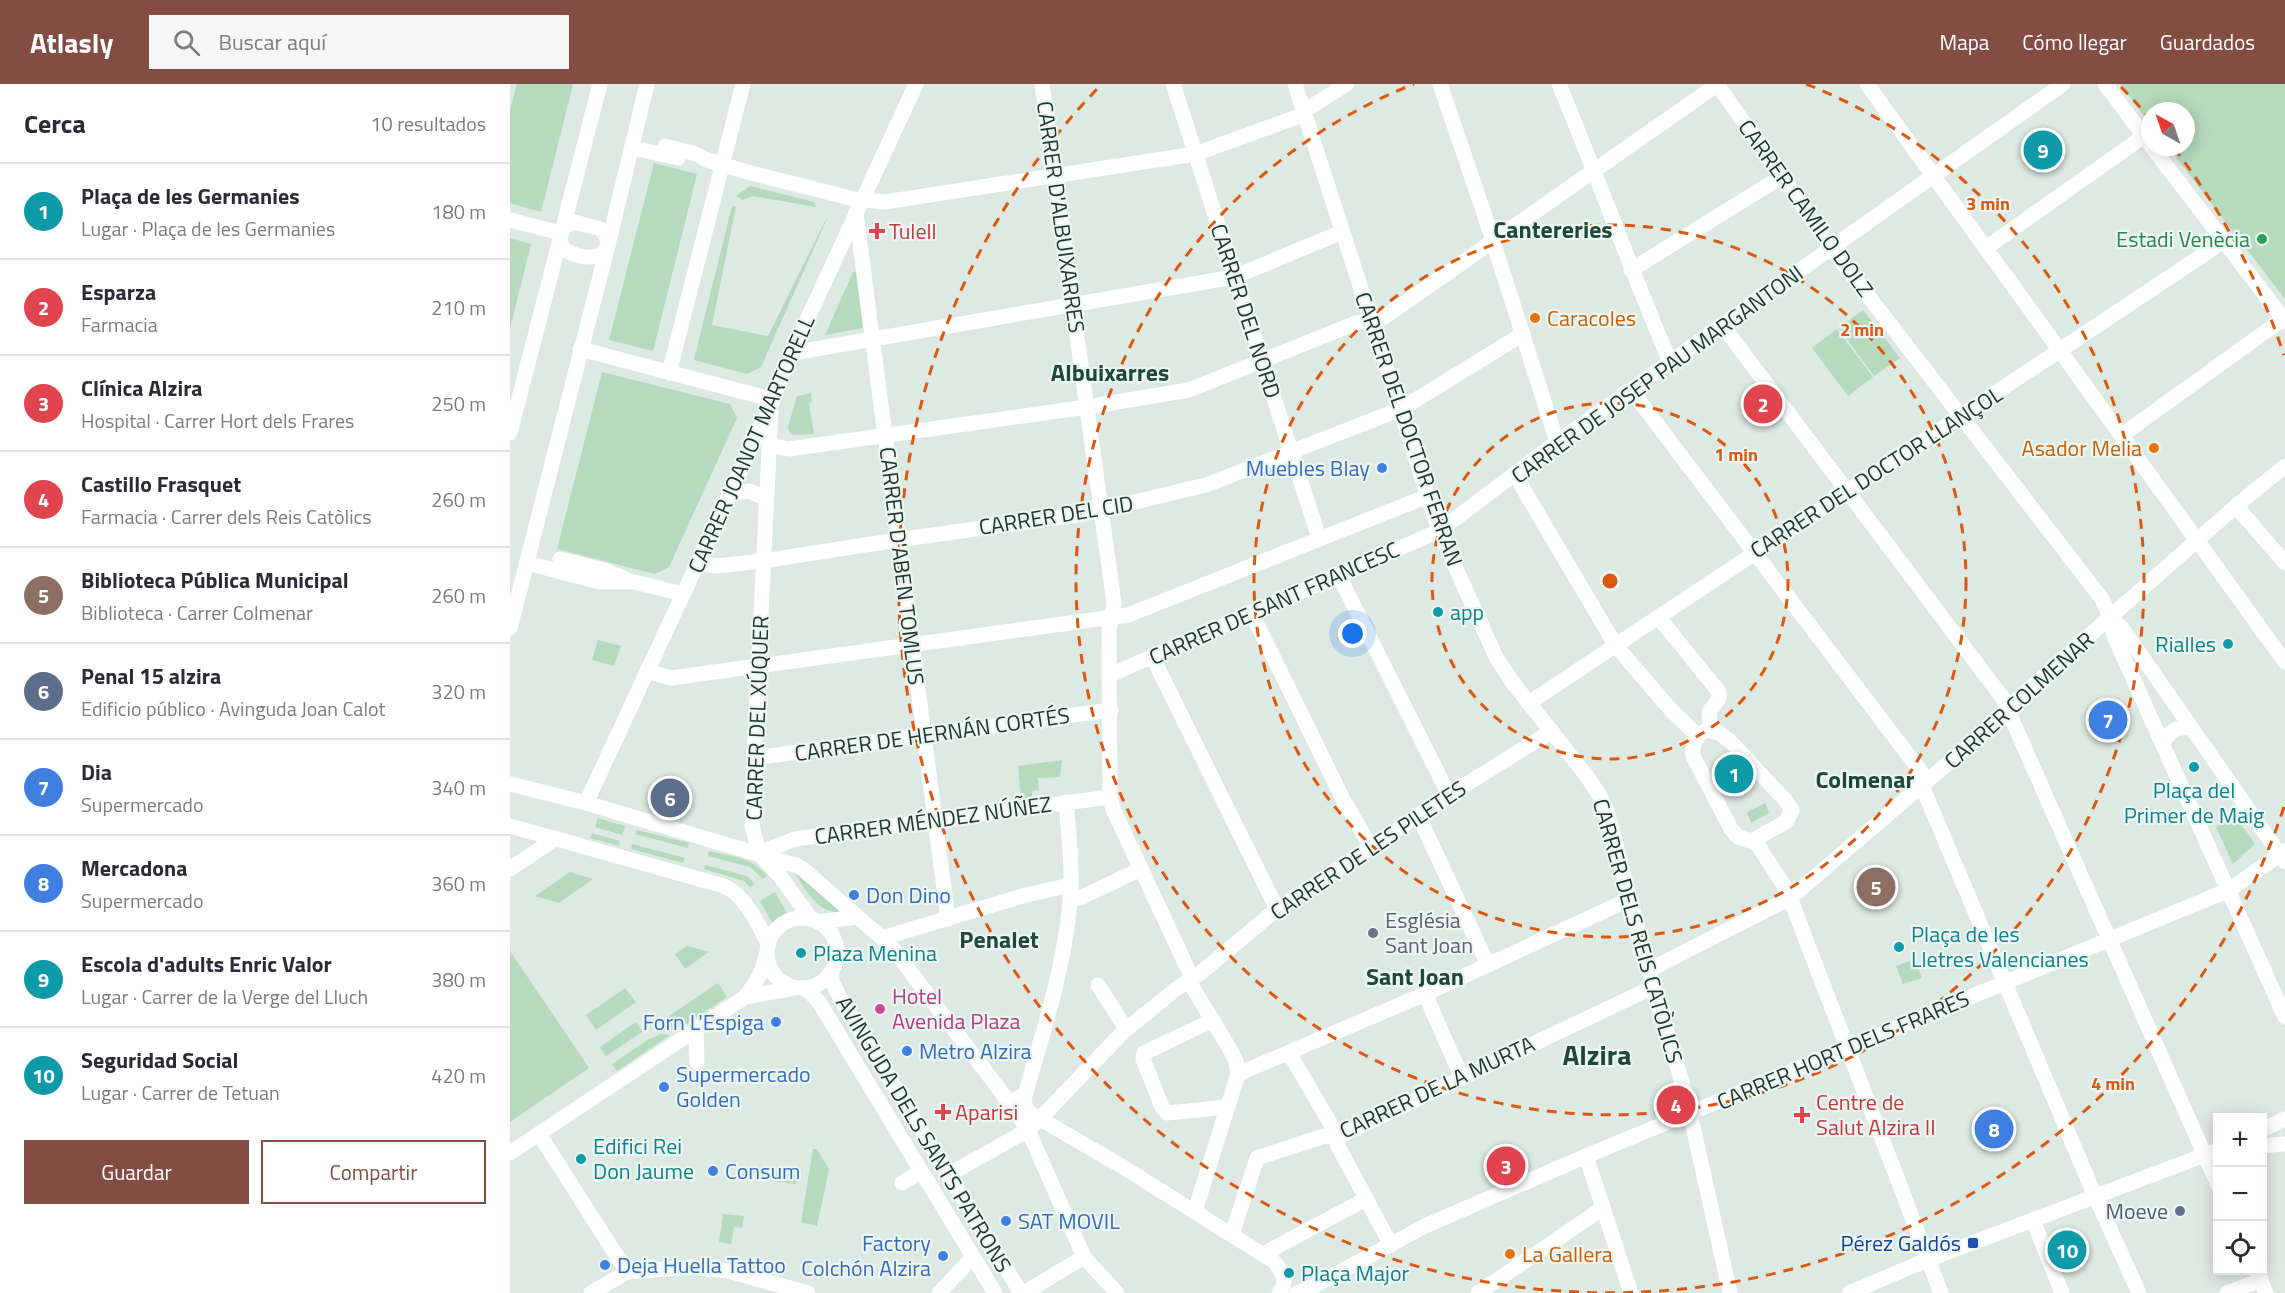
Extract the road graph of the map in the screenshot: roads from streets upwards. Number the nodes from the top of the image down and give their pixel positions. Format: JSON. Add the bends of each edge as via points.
{"nodes":[{"id":1,"x":600,"y":84,"type":"edge"},
{"id":2,"x":647,"y":84,"type":"edge"},
{"id":3,"x":743,"y":84,"type":"edge"},
{"id":4,"x":916,"y":84,"type":"edge"},
{"id":5,"x":1042,"y":84,"type":"edge"},
{"id":6,"x":1173,"y":84,"type":"edge"},
{"id":7,"x":1295,"y":84,"type":"edge"},
{"id":8,"x":1347,"y":84,"type":"edge"},
{"id":9,"x":1440,"y":84,"type":"edge"},
{"id":10,"x":1558,"y":84,"type":"edge"},
{"id":11,"x":1718,"y":84,"type":"edge"},
{"id":12,"x":1867,"y":84,"type":"edge"},
{"id":13,"x":2063,"y":84,"type":"edge"},
{"id":14,"x":2105,"y":84,"type":"edge"},
{"id":15,"x":1304,"y":112,"type":"junction"},
{"id":16,"x":2141,"y":131,"type":"edge"},
{"id":17,"x":666,"y":146,"type":"dead end"},
{"id":18,"x":2141,"y":147,"type":"edge"},
{"id":19,"x":633,"y":148,"type":"junction"},
{"id":20,"x":1195,"y":154,"type":"junction"},
{"id":21,"x":2160,"y":156,"type":"edge"},
{"id":22,"x":715,"y":162,"type":"junction"},
{"id":23,"x":1594,"y":170,"type":"junction"},
{"id":24,"x":1933,"y":175,"type":"junction"},
{"id":25,"x":1056,"y":176,"type":"junction"},
{"id":26,"x":1781,"y":177,"type":"junction"},
{"id":27,"x":859,"y":207,"type":"junction"},
{"id":28,"x":510,"y":220,"type":"edge"},
{"id":29,"x":1342,"y":231,"type":"junction"},
{"id":30,"x":561,"y":233,"type":"junction"},
{"id":31,"x":2224,"y":241,"type":"junction"},
{"id":32,"x":1493,"y":243,"type":"junction"},
{"id":33,"x":608,"y":245,"type":"junction"},
{"id":34,"x":1986,"y":248,"type":"junction"},
{"id":35,"x":1832,"y":249,"type":"junction"},
{"id":36,"x":1631,"y":270,"type":"junction"},
{"id":37,"x":1234,"y":277,"type":"junction"},
{"id":38,"x":1074,"y":304,"type":"junction"},
{"id":39,"x":2284,"y":320,"type":"edge"},
{"id":40,"x":1372,"y":321,"type":"junction"},
{"id":41,"x":1722,"y":325,"type":"junction"},
{"id":42,"x":1523,"y":334,"type":"junction"},
{"id":43,"x":873,"y":339,"type":"junction"},
{"id":44,"x":580,"y":349,"type":"junction"},
{"id":45,"x":2060,"y":351,"type":"junction"},
{"id":46,"x":792,"y":353,"type":"junction"},
{"id":47,"x":1263,"y":362,"type":"junction"},
{"id":48,"x":1670,"y":362,"type":"junction"},
{"id":49,"x":669,"y":373,"type":"junction"},
{"id":50,"x":1631,"y":390,"type":"junction"},
{"id":51,"x":772,"y":403,"type":"junction"},
{"id":52,"x":1087,"y":407,"type":"junction"},
{"id":53,"x":1401,"y":408,"type":"junction"},
{"id":54,"x":1962,"y":416,"type":"junction"},
{"id":55,"x":510,"y":433,"type":"edge"},
{"id":56,"x":2122,"y":435,"type":"junction"},
{"id":57,"x":885,"y":436,"type":"junction"},
{"id":58,"x":1557,"y":442,"type":"junction"},
{"id":59,"x":769,"y":445,"type":"junction"},
{"id":60,"x":1292,"y":451,"type":"junction"},
{"id":61,"x":2285,"y":466,"type":"edge"},
{"id":62,"x":1515,"y":475,"type":"junction"},
{"id":63,"x":1848,"y":490,"type":"junction"},
{"id":64,"x":730,"y":493,"type":"junction"},
{"id":65,"x":1428,"y":496,"type":"junction"},
{"id":66,"x":766,"y":499,"type":"junction"},
{"id":67,"x":2236,"y":506,"type":"junction"},
{"id":68,"x":1101,"y":511,"type":"junction"},
{"id":69,"x":1439,"y":531,"type":"junction"},
{"id":70,"x":1319,"y":538,"type":"junction"},
{"id":71,"x":897,"y":540,"type":"junction"},
{"id":72,"x":2196,"y":541,"type":"junction"},
{"id":73,"x":1755,"y":552,"type":"junction"},
{"id":74,"x":560,"y":559,"type":"dead end"},
{"id":75,"x":762,"y":561,"type":"junction"},
{"id":76,"x":527,"y":563,"type":"junction"},
{"id":77,"x":697,"y":563,"type":"junction"},
{"id":78,"x":2285,"y":563,"type":"edge"},
{"id":79,"x":1338,"y":574,"type":"junction"},
{"id":80,"x":634,"y":582,"type":"junction"},
{"id":81,"x":683,"y":594,"type":"junction"},
{"id":82,"x":1251,"y":612,"type":"junction"},
{"id":83,"x":1113,"y":616,"type":"junction"},
{"id":84,"x":1659,"y":618,"type":"junction"},
{"id":85,"x":2111,"y":618,"type":"junction"},
{"id":86,"x":510,"y":628,"type":"edge"},
{"id":87,"x":912,"y":643,"type":"junction"},
{"id":88,"x":1617,"y":646,"type":"junction"},
{"id":89,"x":1152,"y":656,"type":"junction"},
{"id":90,"x":2285,"y":662,"type":"edge"},
{"id":91,"x":758,"y":665,"type":"junction"},
{"id":92,"x":647,"y":671,"type":"junction"},
{"id":93,"x":1110,"y":675,"type":"junction"},
{"id":94,"x":1529,"y":703,"type":"junction"},
{"id":95,"x":2007,"y":708,"type":"junction"},
{"id":96,"x":1111,"y":710,"type":"junction"},
{"id":97,"x":2191,"y":727,"type":"junction"},
{"id":98,"x":1552,"y":731,"type":"junction"},
{"id":99,"x":1704,"y":733,"type":"junction"},
{"id":100,"x":923,"y":735,"type":"junction"},
{"id":101,"x":2162,"y":744,"type":"junction"},
{"id":102,"x":1568,"y":751,"type":"joint"},
{"id":103,"x":754,"y":758,"type":"junction"},
{"id":104,"x":1925,"y":783,"type":"junction"},
{"id":105,"x":510,"y":784,"type":"edge"},
{"id":106,"x":1449,"y":795,"type":"junction"},
{"id":107,"x":1110,"y":797,"type":"junction"},
{"id":108,"x":1066,"y":802,"type":"junction"},
{"id":109,"x":586,"y":803,"type":"junction"},
{"id":110,"x":1418,"y":816,"type":"junction"},
{"id":111,"x":934,"y":820,"type":"junction"},
{"id":112,"x":514,"y":827,"type":"edge"},
{"id":113,"x":556,"y":838,"type":"junction"},
{"id":114,"x":1755,"y":841,"type":"junction"},
{"id":115,"x":1371,"y":847,"type":"junction"},
{"id":116,"x":759,"y":853,"type":"junction"},
{"id":117,"x":2284,"y":856,"type":"edge"},
{"id":118,"x":514,"y":867,"type":"edge"},
{"id":119,"x":1141,"y":869,"type":"junction"},
{"id":120,"x":2229,"y":890,"type":"junction"},
{"id":121,"x":1071,"y":892,"type":"junction"},
{"id":122,"x":1790,"y":898,"type":"junction"},
{"id":123,"x":1630,"y":899,"type":"junction"},
{"id":124,"x":1277,"y":909,"type":"junction"},
{"id":125,"x":857,"y":917,"type":"junction"},
{"id":126,"x":948,"y":919,"type":"junction"},
{"id":127,"x":814,"y":920,"type":"junction"},
{"id":128,"x":882,"y":938,"type":"junction"},
{"id":129,"x":2109,"y":941,"type":"junction"},
{"id":130,"x":768,"y":948,"type":"junction"},
{"id":131,"x":1488,"y":965,"type":"junction"},
{"id":132,"x":1649,"y":970,"type":"junction"},
{"id":133,"x":831,"y":973,"type":"junction"},
{"id":134,"x":1190,"y":979,"type":"junction"},
{"id":135,"x":2005,"y":982,"type":"junction"},
{"id":136,"x":1098,"y":985,"type":"dead end"},
{"id":137,"x":1653,"y":987,"type":"junction"},
{"id":138,"x":800,"y":988,"type":"junction"},
{"id":139,"x":1425,"y":994,"type":"junction"},
{"id":140,"x":745,"y":998,"type":"junction"},
{"id":141,"x":2285,"y":1017,"type":"edge"},
{"id":142,"x":1213,"y":1020,"type":"junction"},
{"id":143,"x":1126,"y":1029,"type":"junction"},
{"id":144,"x":696,"y":1030,"type":"junction"},
{"id":145,"x":1846,"y":1048,"type":"junction"},
{"id":146,"x":1289,"y":1053,"type":"junction"},
{"id":147,"x":697,"y":1062,"type":"dead end"},
{"id":148,"x":1238,"y":1074,"type":"junction"},
{"id":149,"x":1462,"y":1078,"type":"junction"},
{"id":150,"x":1025,"y":1095,"type":"junction"},
{"id":151,"x":1008,"y":1101,"type":"junction"},
{"id":152,"x":1228,"y":1107,"type":"junction"},
{"id":153,"x":1690,"y":1113,"type":"junction"},
{"id":154,"x":1041,"y":1118,"type":"junction"},
{"id":155,"x":2285,"y":1119,"type":"edge"},
{"id":156,"x":2267,"y":1128,"type":"edge"},
{"id":157,"x":1028,"y":1130,"type":"junction"},
{"id":158,"x":533,"y":1138,"type":"junction"},
{"id":159,"x":1336,"y":1138,"type":"junction"},
{"id":160,"x":2211,"y":1152,"type":"edge"},
{"id":161,"x":510,"y":1153,"type":"edge"},
{"id":162,"x":1586,"y":1156,"type":"junction"},
{"id":163,"x":510,"y":1166,"type":"edge"},
{"id":164,"x":2214,"y":1167,"type":"edge"},
{"id":165,"x":921,"y":1171,"type":"junction"},
{"id":166,"x":948,"y":1175,"type":"junction"},
{"id":167,"x":902,"y":1183,"type":"dead end"},
{"id":168,"x":2096,"y":1196,"type":"junction"},
{"id":169,"x":1366,"y":1199,"type":"junction"},
{"id":170,"x":1603,"y":1208,"type":"junction"},
{"id":171,"x":1195,"y":1211,"type":"junction"},
{"id":172,"x":2033,"y":1220,"type":"junction"},
{"id":173,"x":1232,"y":1234,"type":"junction"},
{"id":174,"x":1391,"y":1245,"type":"junction"},
{"id":175,"x":1263,"y":1254,"type":"junction"},
{"id":176,"x":973,"y":1257,"type":"junction"},
{"id":177,"x":1084,"y":1257,"type":"junction"},
{"id":178,"x":1927,"y":1260,"type":"junction"},
{"id":179,"x":627,"y":1272,"type":"junction"},
{"id":180,"x":2261,"y":1281,"type":"edge"},
{"id":181,"x":591,"y":1293,"type":"edge"},
{"id":182,"x":807,"y":1293,"type":"edge"},
{"id":183,"x":939,"y":1293,"type":"edge"},
{"id":184,"x":995,"y":1293,"type":"edge"},
{"id":185,"x":1023,"y":1293,"type":"edge"},
{"id":186,"x":1117,"y":1293,"type":"edge"},
{"id":187,"x":1279,"y":1293,"type":"edge"},
{"id":188,"x":1297,"y":1293,"type":"edge"},
{"id":189,"x":1478,"y":1293,"type":"edge"},
{"id":190,"x":1631,"y":1293,"type":"edge"},
{"id":191,"x":1730,"y":1293,"type":"edge"},
{"id":192,"x":1849,"y":1293,"type":"edge"},
{"id":193,"x":1941,"y":1293,"type":"edge"},
{"id":194,"x":2062,"y":1293,"type":"edge"},
{"id":195,"x":2139,"y":1293,"type":"edge"},
{"id":196,"x":2227,"y":1293,"type":"edge"}],
"edges":[{"from":1,"to":30,"type":"street"},
{"from":2,"to":19,"type":"street"},
{"from":3,"to":22,"type":"street"},
{"from":4,"to":27,"type":"street","name":"CARRER JOANOT MARTORELL"},
{"from":5,"to":25,"type":"street","name":"CARRER D'ALBUIXARRES"},
{"from":6,"to":20,"type":"street","name":"CARRER DEL NORD"},
{"from":7,"to":15,"type":"street","name":"CARRER DEL DOCTOR FERRAN"},
{"from":8,"to":15,"type":"street"},
{"from":9,"to":32,"type":"street"},
{"from":10,"to":23,"type":"street"},
{"from":11,"to":23,"type":"street"},
{"from":11,"to":26,"type":"street","name":"CARRER CAMILO DOLZ"},
{"from":12,"to":24,"type":"street"},
{"from":13,"to":24,"type":"street","name":"CARRER DE JOSEP PAU MARGANTONI"},
{"from":14,"to":16,"type":"street"},
{"from":15,"to":20,"type":"street"},
{"from":15,"to":29,"type":"street","name":"CARRER DEL DOCTOR FERRAN"},
{"from":17,"to":22,"type":"street"},
{"from":18,"to":34,"type":"street"},
{"from":19,"to":22,"type":"street","via":[[690,161]]},
{"from":19,"to":33,"type":"street"},
{"from":20,"to":25,"type":"street"},
{"from":20,"to":37,"type":"street","name":"CARRER DEL NORD"},
{"from":21,"to":31,"type":"street"},
{"from":22,"to":27,"type":"street"},
{"from":22,"to":49,"type":"street"},
{"from":23,"to":32,"type":"street"},
{"from":23,"to":36,"type":"street"},
{"from":24,"to":34,"type":"street"},
{"from":24,"to":35,"type":"street","name":"CARRER DE JOSEP PAU MARGANTONI"},
{"from":25,"to":27,"type":"street"},
{"from":25,"to":38,"type":"street","name":"CARRER D'ALBUIXARRES"},
{"from":26,"to":35,"type":"street","name":"CARRER CAMILO DOLZ"},
{"from":26,"to":36,"type":"street"},
{"from":27,"to":43,"type":"street","name":"CARRER D'ABEN TOMLUS"},
{"from":27,"to":46,"type":"street","name":"CARRER JOANOT MARTORELL"},
{"from":28,"to":30,"type":"street"},
{"from":29,"to":37,"type":"street"},
{"from":29,"to":40,"type":"street","name":"CARRER DEL DOCTOR FERRAN"},
{"from":30,"to":33,"type":"street","via":[[574,222],[588,225],[605,232]]},
{"from":30,"to":33,"type":"street","via":[[562,246],[569,253],[596,257]]},
{"from":30,"to":55,"type":"street"},
{"from":31,"to":39,"type":"street"},
{"from":31,"to":45,"type":"street","name":"CARRER DEL DOCTOR LLANÇOL"},
{"from":32,"to":40,"type":"street","via":[[1392,314]]},
{"from":32,"to":42,"type":"street"},
{"from":33,"to":44,"type":"street"},
{"from":34,"to":45,"type":"street"},
{"from":35,"to":41,"type":"street","name":"CARRER DE JOSEP PAU MARGANTONI"},
{"from":35,"to":54,"type":"street","name":"CARRER CAMILO DOLZ"},
{"from":36,"to":48,"type":"street"},
{"from":37,"to":38,"type":"street"},
{"from":37,"to":47,"type":"street","name":"CARRER DEL NORD"},
{"from":38,"to":43,"type":"street"},
{"from":38,"to":52,"type":"street","name":"CARRER D'ALBUIXARRES"},
{"from":39,"to":56,"type":"street"},
{"from":40,"to":47,"type":"street","via":[[1356,323]]},
{"from":40,"to":53,"type":"street","name":"CARRER DEL DOCTOR FERRAN"},
{"from":41,"to":48,"type":"street","name":"CARRER DE JOSEP PAU MARGANTONI"},
{"from":41,"to":63,"type":"street"},
{"from":42,"to":53,"type":"street","name":"CARRER DEL CID"},
{"from":42,"to":58,"type":"street"},
{"from":43,"to":46,"type":"street"},
{"from":43,"to":57,"type":"street","name":"CARRER D'ABEN TOMLUS"},
{"from":44,"to":49,"type":"street"},
{"from":44,"to":76,"type":"street"},
{"from":45,"to":54,"type":"street","name":"CARRER DEL DOCTOR LLANÇOL"},
{"from":45,"to":56,"type":"street"},
{"from":46,"to":51,"type":"street","name":"CARRER JOANOT MARTORELL"},
{"from":47,"to":52,"type":"street","via":[[1189,390]]},
{"from":47,"to":60,"type":"street","name":"CARRER DEL NORD"},
{"from":48,"to":50,"type":"street","name":"CARRER DE JOSEP PAU MARGANTONI"},
{"from":49,"to":51,"type":"street","via":[[763,397]]},
{"from":50,"to":58,"type":"street","name":"CARRER DE JOSEP PAU MARGANTONI"},
{"from":50,"to":73,"type":"street"},
{"from":51,"to":59,"type":"street","name":"CARRER DEL XÚQUER"},
{"from":51,"to":64,"type":"street","name":"CARRER JOANOT MARTORELL"},
{"from":52,"to":57,"type":"street"},
{"from":52,"to":68,"type":"street","name":"CARRER D'ALBUIXARRES"},
{"from":53,"to":60,"type":"street","name":"CARRER DEL CID"},
{"from":53,"to":65,"type":"street","name":"CARRER DEL DOCTOR FERRAN"},
{"from":54,"to":63,"type":"street","name":"CARRER DEL DOCTOR LLANÇOL"},
{"from":54,"to":85,"type":"street","name":"CARRER CAMILO DOLZ","via":[[2102,599]]},
{"from":56,"to":72,"type":"street"},
{"from":57,"to":59,"type":"street","via":[[789,448]]},
{"from":57,"to":71,"type":"street","name":"CARRER D'ABEN TOMLUS"},
{"from":58,"to":62,"type":"street","name":"CARRER DE JOSEP PAU MARGANTONI"},
{"from":59,"to":66,"type":"street","name":"CARRER DEL XÚQUER"},
{"from":60,"to":68,"type":"street","name":"CARRER DEL CID","via":[[1206,485]]},
{"from":60,"to":70,"type":"street","name":"CARRER DEL NORD"},
{"from":61,"to":67,"type":"street","name":"CARRER COLMENAR"},
{"from":62,"to":69,"type":"street","name":"CARRER DE JOSEP PAU MARGANTONI"},
{"from":62,"to":88,"type":"street"},
{"from":63,"to":73,"type":"street","name":"CARRER DEL DOCTOR LLANÇOL"},
{"from":63,"to":95,"type":"street"},
{"from":64,"to":66,"type":"street","via":[[750,491]]},
{"from":64,"to":77,"type":"street","name":"CARRER JOANOT MARTORELL"},
{"from":65,"to":69,"type":"street","name":"CARRER DEL DOCTOR FERRAN"},
{"from":65,"to":70,"type":"street"},
{"from":66,"to":75,"type":"street","name":"CARRER DEL XÚQUER"},
{"from":67,"to":72,"type":"street","name":"CARRER COLMENAR"},
{"from":67,"to":78,"type":"street"},
{"from":68,"to":71,"type":"street","name":"CARRER DEL CID"},
{"from":68,"to":83,"type":"street","name":"CARRER D'ALBUIXARRES"},
{"from":69,"to":79,"type":"street","name":"CARRER DE SANT FRANCESC"},
{"from":69,"to":94,"type":"street","name":"CARRER DEL DOCTOR FERRAN","via":[[1496,657]]},
{"from":70,"to":83,"type":"street","via":[[1128,615]]},
{"from":71,"to":75,"type":"street","name":"CARRER DEL CID"},
{"from":71,"to":87,"type":"street","name":"CARRER D'ABEN TOMLUS"},
{"from":72,"to":85,"type":"street","name":"CARRER COLMENAR"},
{"from":72,"to":90,"type":"street"},
{"from":73,"to":84,"type":"street","name":"CARRER DEL DOCTOR LLANÇOL"},
{"from":73,"to":104,"type":"street"},
{"from":74,"to":80,"type":"street"},
{"from":75,"to":77,"type":"street","name":"CARRER DEL CID","via":[[716,566]]},
{"from":75,"to":91,"type":"street","name":"CARRER DEL XÚQUER"},
{"from":76,"to":80,"type":"street","via":[[600,582]]},
{"from":76,"to":86,"type":"street"},
{"from":77,"to":81,"type":"street","name":"CARRER JOANOT MARTORELL"},
{"from":79,"to":82,"type":"street","name":"CARRER DE SANT FRANCESC"},
{"from":79,"to":106,"type":"street"},
{"from":80,"to":81,"type":"street"},
{"from":81,"to":92,"type":"street","name":"CARRER JOANOT MARTORELL"},
{"from":82,"to":89,"type":"street","name":"CARRER DE SANT FRANCESC"},
{"from":82,"to":115,"type":"street","via":[[1345,803]]},
{"from":83,"to":87,"type":"street"},
{"from":83,"to":93,"type":"street","name":"CARRER D'ALBUIXARRES","via":[[1109,631]]},
{"from":84,"to":88,"type":"street","name":"CARRER DEL DOCTOR LLANÇOL"},
{"from":84,"to":99,"type":"street","via":[[1719,692]]},
{"from":85,"to":95,"type":"street","name":"CARRER COLMENAR"},
{"from":85,"to":97,"type":"street"},
{"from":85,"to":101,"type":"street","via":[[2114,636]]},
{"from":87,"to":91,"type":"street"},
{"from":87,"to":100,"type":"street","name":"CARRER D'ABEN TOMLUS"},
{"from":88,"to":94,"type":"street","name":"CARRER DEL DOCTOR LLANÇOL"},
{"from":88,"to":99,"type":"street","via":[[1671,710]]},
{"from":89,"to":93,"type":"street","name":"CARRER DE SANT FRANCESC"},
{"from":89,"to":124,"type":"street"},
{"from":91,"to":92,"type":"street","via":[[670,678]]},
{"from":91,"to":103,"type":"street","name":"CARRER DEL XÚQUER"},
{"from":92,"to":109,"type":"street","name":"CARRER JOANOT MARTORELL"},
{"from":93,"to":96,"type":"street","name":"CARRER D'ALBUIXARRES"},
{"from":94,"to":98,"type":"street","name":"CARRER DEL DOCTOR FERRAN"},
{"from":95,"to":104,"type":"street","name":"CARRER COLMENAR","via":[[1994,724]]},
{"from":95,"to":129,"type":"street"},
{"from":96,"to":100,"type":"street","name":"CARRER DE HERNÁN CORTÉS"},
{"from":96,"to":107,"type":"street","name":"CARRER D'ALBUIXARRES"},
{"from":97,"to":101,"type":"street","via":[[2176,729]]},
{"from":97,"to":117,"type":"street"},
{"from":98,"to":102,"type":"street","name":"CARRER DEL DOCTOR FERRAN"},
{"from":98,"to":106,"type":"street","name":"CARRER DE LES PILETES"},
{"from":99,"to":114,"type":"street","via":[[1693,744],[1693,756],[1738,837]]},
{"from":99,"to":114,"type":"street","via":[[1719,733],[1729,740],[1791,806],[1786,822]]},
{"from":100,"to":103,"type":"street","name":"CARRER DE HERNÁN CORTÉS"},
{"from":100,"to":111,"type":"street","name":"CARRER D'ABEN TOMLUS"},
{"from":101,"to":120,"type":"street"},
{"from":102,"to":123,"type":"street","name":"CARRER DELS REIS CATÒLICS","via":[[1604,805]]},
{"from":103,"to":116,"type":"street","name":"CARRER DEL XÚQUER","via":[[752,825]]},
{"from":104,"to":122,"type":"street","name":"CARRER COLMENAR"},
{"from":104,"to":135,"type":"street"},
{"from":105,"to":109,"type":"street"},
{"from":106,"to":110,"type":"street","name":"CARRER DE LES PILETES"},
{"from":107,"to":108,"type":"street","name":"CARRER MÉNDEZ NÚÑEZ"},
{"from":107,"to":119,"type":"street","name":"CARRER D'ALBUIXARRES"},
{"from":108,"to":111,"type":"street","name":"CARRER MÉNDEZ NÚÑEZ"},
{"from":108,"to":121,"type":"street"},
{"from":109,"to":116,"type":"street"},
{"from":110,"to":115,"type":"street","name":"CARRER DE LES PILETES"},
{"from":110,"to":131,"type":"street"},
{"from":111,"to":116,"type":"street","name":"CARRER MÉNDEZ NÚÑEZ","via":[[795,839]]},
{"from":111,"to":126,"type":"street","name":"CARRER D'ABEN TOMLUS"},
{"from":112,"to":113,"type":"street"},
{"from":112,"to":118,"type":"street","via":[[524,839],[525,848]]},
{"from":113,"to":118,"type":"street"},
{"from":113,"to":130,"type":"street","via":[[733,890],[757,921]]},
{"from":114,"to":122,"type":"street"},
{"from":115,"to":124,"type":"street","name":"CARRER DE LES PILETES"},
{"from":116,"to":125,"type":"street","name":"CARRER DEL XÚQUER","via":[[798,866]]},
{"from":116,"to":127,"type":"street"},
{"from":117,"to":120,"type":"street"},
{"from":119,"to":121,"type":"street","via":[[1080,898]]},
{"from":119,"to":134,"type":"street","name":"CARRER D'ALBUIXARRES"},
{"from":120,"to":129,"type":"street","name":"CARRER HORT DELS FRARES"},
{"from":120,"to":141,"type":"street"},
{"from":121,"to":126,"type":"street","via":[[1026,895]]},
{"from":121,"to":150,"type":"street","via":[[1049,1013]]},
{"from":122,"to":132,"type":"street"},
{"from":122,"to":145,"type":"street"},
{"from":123,"to":131,"type":"street"},
{"from":123,"to":132,"type":"street","name":"CARRER DELS REIS CATÒLICS"},
{"from":124,"to":134,"type":"street","name":"CARRER DE LES PILETES"},
{"from":125,"to":127,"type":"street"},
{"from":125,"to":128,"type":"street","name":"CARRER DEL XÚQUER"},
{"from":126,"to":128,"type":"street"},
{"from":127,"to":130,"type":"street","via":[[788,921],[776,930]]},
{"from":127,"to":133,"type":"street","via":[[825,926],[835,940],[837,957]]},
{"from":128,"to":151,"type":"street","name":"CARRER DEL XÚQUER"},
{"from":129,"to":135,"type":"street","name":"CARRER HORT DELS FRARES"},
{"from":129,"to":160,"type":"street"},
{"from":130,"to":138,"type":"street","via":[[772,971],[786,984]]},
{"from":130,"to":140,"type":"street","via":[[764,967]]},
{"from":131,"to":139,"type":"street"},
{"from":132,"to":137,"type":"street","name":"CARRER DELS REIS CATÒLICS"},
{"from":133,"to":138,"type":"street","via":[[820,983]]},
{"from":133,"to":166,"type":"street","name":"AVINGUDA DELS SANTS PATRONS","via":[[840,998]]},
{"from":134,"to":142,"type":"street","name":"CARRER D'ALBUIXARRES"},
{"from":134,"to":143,"type":"street","name":"CARRER DE LES PILETES"},
{"from":135,"to":145,"type":"street","name":"CARRER HORT DELS FRARES"},
{"from":135,"to":168,"type":"street"},
{"from":136,"to":143,"type":"street"},
{"from":137,"to":149,"type":"street","name":"CARRER DE LA MURTA"},
{"from":137,"to":153,"type":"street","name":"CARRER DELS REIS CATÒLICS"},
{"from":138,"to":140,"type":"street"},
{"from":138,"to":165,"type":"street","name":"AVINGUDA DELS SANTS PATRONS","via":[[819,1002]]},
{"from":139,"to":146,"type":"street"},
{"from":139,"to":149,"type":"street"},
{"from":140,"to":144,"type":"street"},
{"from":142,"to":148,"type":"street","via":[[1236,1061]]},
{"from":142,"to":152,"type":"street","via":[[1144,1053],[1143,1059],[1167,1113]]},
{"from":143,"to":154,"type":"street","name":"CARRER DE LES PILETES"},
{"from":144,"to":147,"type":"street"},
{"from":144,"to":158,"type":"street"},
{"from":145,"to":153,"type":"street","name":"CARRER HORT DELS FRARES"},
{"from":145,"to":178,"type":"street"},
{"from":146,"to":148,"type":"street"},
{"from":146,"to":159,"type":"street"},
{"from":148,"to":152,"type":"street"},
{"from":149,"to":159,"type":"street","name":"CARRER DE LA MURTA"},
{"from":150,"to":151,"type":"street"},
{"from":150,"to":154,"type":"street","via":[[1025,1108]]},
{"from":151,"to":157,"type":"street","name":"CARRER DEL XÚQUER"},
{"from":152,"to":171,"type":"street"},
{"from":153,"to":162,"type":"street","name":"CARRER HORT DELS FRARES"},
{"from":153,"to":191,"type":"street","name":"CARRER DELS REIS CATÒLICS"},
{"from":154,"to":157,"type":"street","name":"CARRER DE LES PILETES"},
{"from":154,"to":171,"type":"street"},
{"from":155,"to":156,"type":"street"},
{"from":157,"to":166,"type":"street","name":"CARRER DE LES PILETES"},
{"from":157,"to":177,"type":"street","name":"CARRER DEL XÚQUER"},
{"from":158,"to":161,"type":"street"},
{"from":158,"to":163,"type":"street"},
{"from":158,"to":179,"type":"street"},
{"from":159,"to":169,"type":"street"},
{"from":159,"to":173,"type":"street","name":"CARRER DE LA MURTA","via":[[1324,1136],[1257,1158]]},
{"from":160,"to":164,"type":"street"},
{"from":160,"to":168,"type":"street"},
{"from":162,"to":170,"type":"street"},
{"from":162,"to":174,"type":"street","name":"CARRER HORT DELS FRARES","via":[[1425,1226]]},
{"from":165,"to":167,"type":"street"},
{"from":165,"to":176,"type":"street","name":"AVINGUDA DELS SANTS PATRONS"},
{"from":166,"to":185,"type":"street","name":"AVINGUDA DELS SANTS PATRONS"},
{"from":168,"to":172,"type":"street"},
{"from":168,"to":195,"type":"street"},
{"from":169,"to":174,"type":"street"},
{"from":169,"to":175,"type":"street"},
{"from":170,"to":189,"type":"street"},
{"from":170,"to":190,"type":"street"},
{"from":171,"to":173,"type":"street"},
{"from":172,"to":178,"type":"street"},
{"from":172,"to":194,"type":"street"},
{"from":173,"to":175,"type":"street"},
{"from":174,"to":188,"type":"street","name":"CARRER HORT DELS FRARES"},
{"from":175,"to":187,"type":"street","via":[[1273,1260],[1283,1275],[1284,1288]]},
{"from":176,"to":183,"type":"street"},
{"from":176,"to":184,"type":"street","name":"AVINGUDA DELS SANTS PATRONS"},
{"from":177,"to":185,"type":"street"},
{"from":177,"to":186,"type":"street","name":"CARRER DEL XÚQUER"},
{"from":178,"to":192,"type":"street"},
{"from":178,"to":193,"type":"street"},
{"from":179,"to":181,"type":"street"},
{"from":179,"to":182,"type":"street","via":[[691,1267],[728,1271]]},
{"from":180,"to":196,"type":"street"}]}
